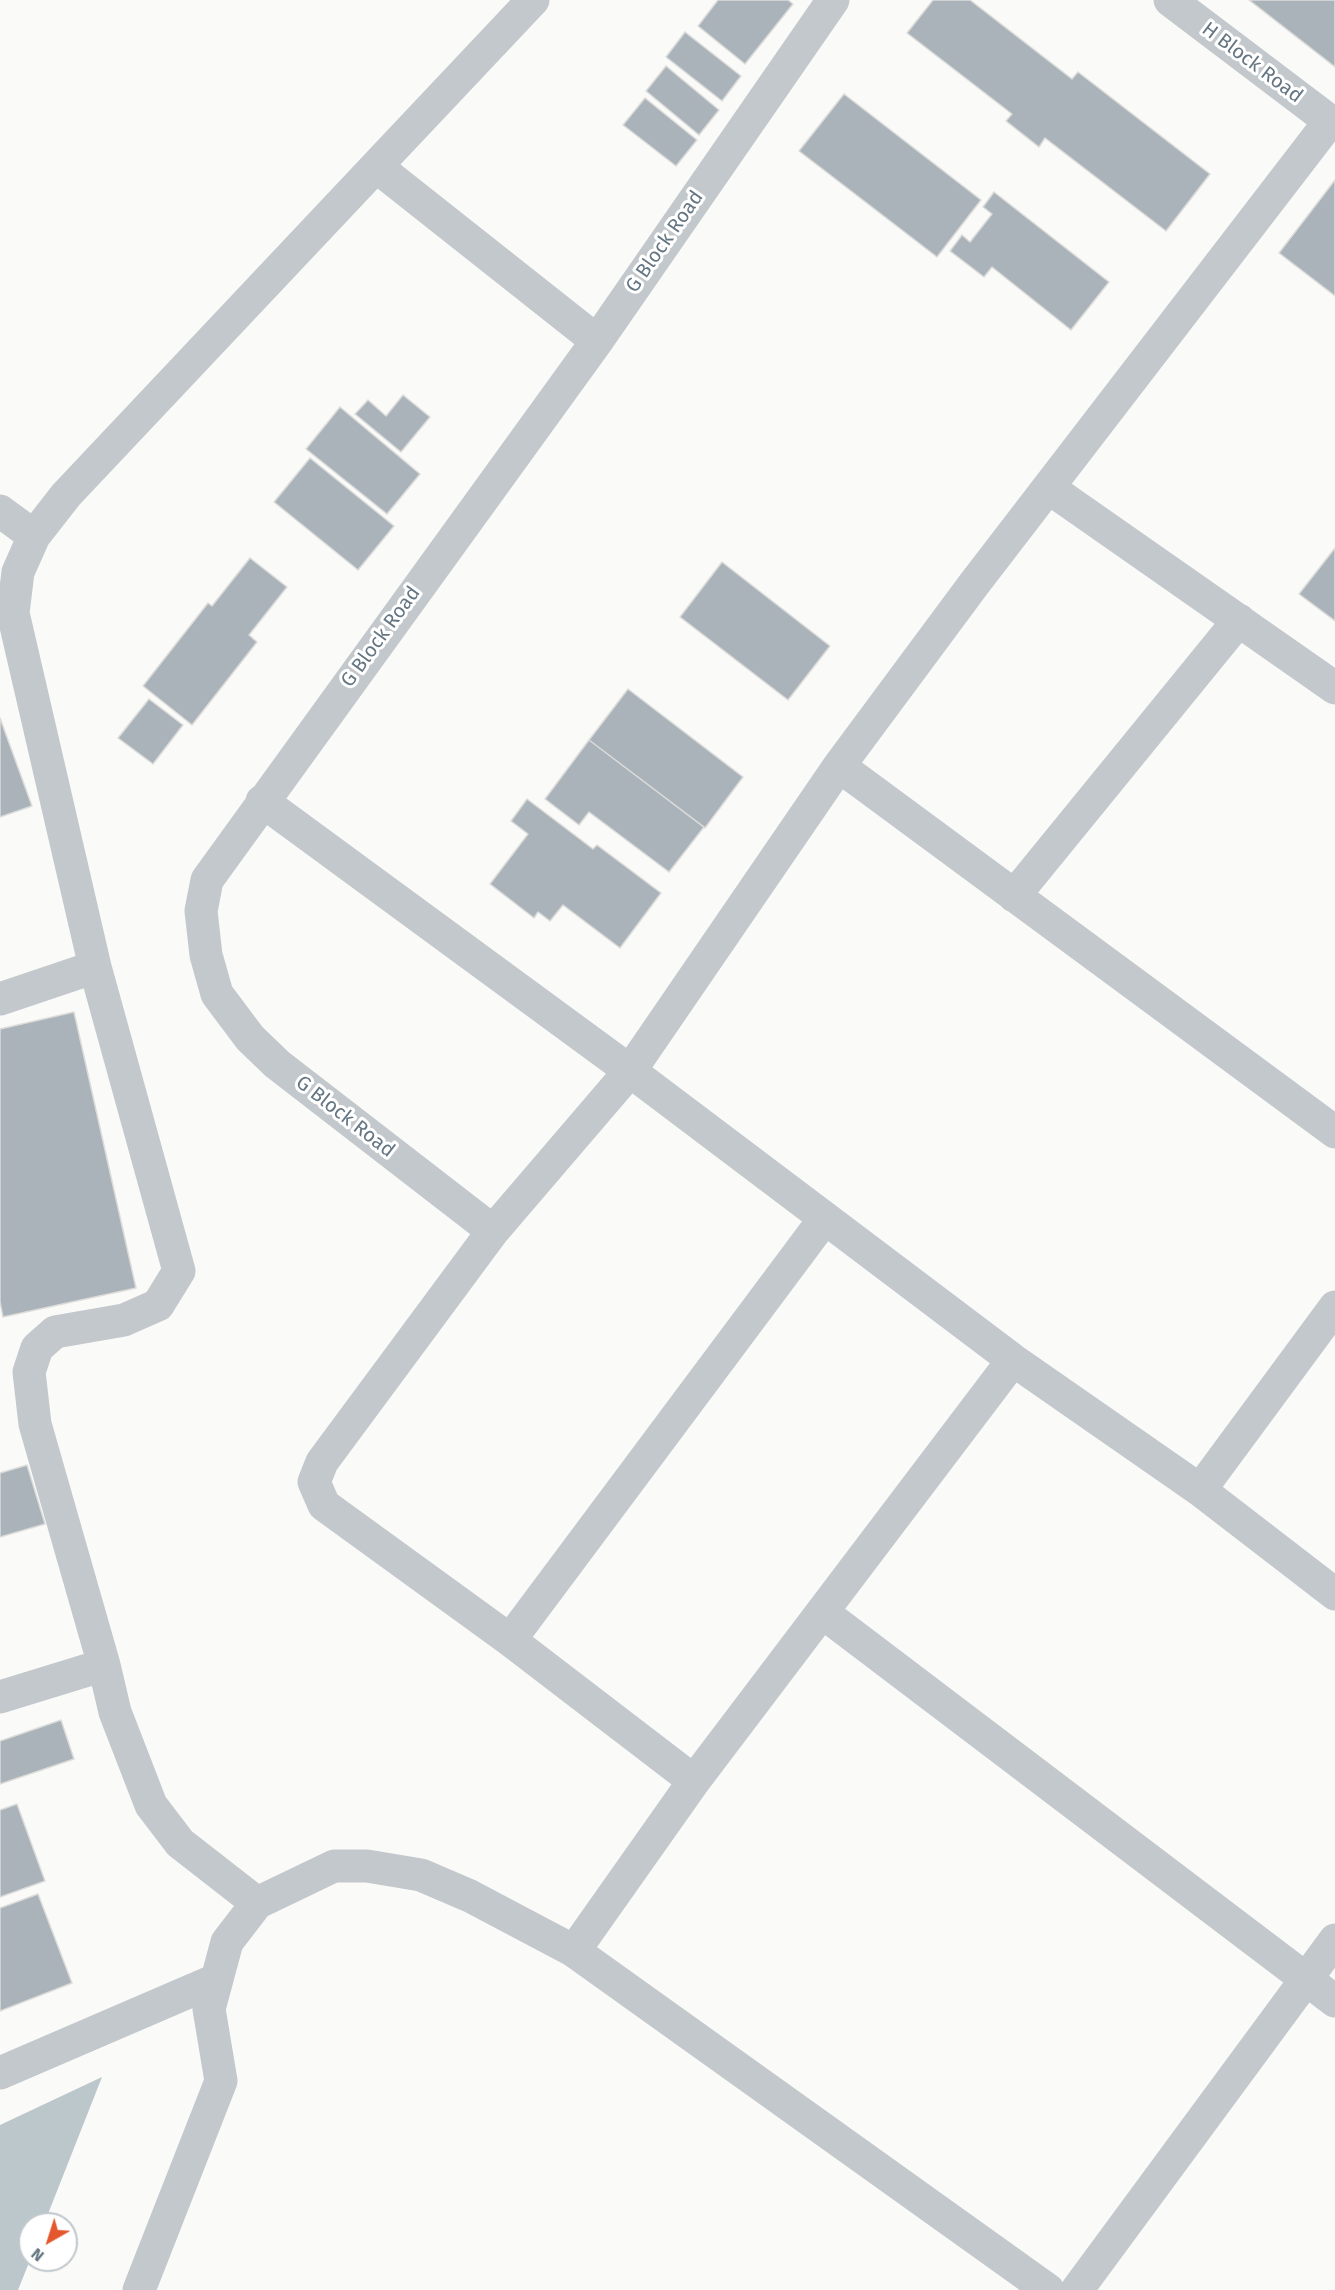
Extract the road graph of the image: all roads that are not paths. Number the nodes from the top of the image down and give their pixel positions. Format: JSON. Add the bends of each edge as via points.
{"nodes":[{"id":1,"x":533,"y":0,"type":"edge"},
{"id":2,"x":833,"y":0,"type":"edge"},
{"id":3,"x":1170,"y":0,"type":"edge"},
{"id":4,"x":1333,"y":123,"type":"edge"},
{"id":5,"x":377,"y":167,"type":"junction"},
{"id":6,"x":597,"y":341,"type":"junction"},
{"id":7,"x":1049,"y":488,"type":"junction"},
{"id":8,"x":0,"y":511,"type":"edge"},
{"id":9,"x":34,"y":536,"type":"junction"},
{"id":10,"x":9,"y":570,"type":"edge"},
{"id":11,"x":1239,"y":620,"type":"junction"},
{"id":12,"x":1335,"y":688,"type":"edge"},
{"id":13,"x":839,"y":766,"type":"junction"},
{"id":14,"x":262,"y":801,"type":"junction"},
{"id":15,"x":1014,"y":896,"type":"junction"},
{"id":16,"x":95,"y":967,"type":"junction"},
{"id":17,"x":0,"y":999,"type":"edge"},
{"id":18,"x":630,"y":1071,"type":"junction"},
{"id":19,"x":1335,"y":1132,"type":"edge"},
{"id":20,"x":825,"y":1218,"type":"junction"},
{"id":21,"x":493,"y":1231,"type":"junction"},
{"id":22,"x":1335,"y":1307,"type":"edge"},
{"id":23,"x":1013,"y":1360,"type":"junction"},
{"id":24,"x":1200,"y":1490,"type":"junction"},
{"id":25,"x":1335,"y":1594,"type":"edge"},
{"id":26,"x":822,"y":1612,"type":"junction"},
{"id":27,"x":510,"y":1640,"type":"junction"},
{"id":28,"x":104,"y":1665,"type":"junction"},
{"id":29,"x":0,"y":1697,"type":"edge"},
{"id":30,"x":694,"y":1782,"type":"junction"},
{"id":31,"x":257,"y":1903,"type":"junction"},
{"id":32,"x":1335,"y":1940,"type":"edge"},
{"id":33,"x":574,"y":1951,"type":"junction"},
{"id":34,"x":1306,"y":1979,"type":"junction"},
{"id":35,"x":216,"y":1980,"type":"junction"},
{"id":36,"x":1335,"y":2001,"type":"edge"},
{"id":37,"x":0,"y":2073,"type":"edge"},
{"id":38,"x":140,"y":2290,"type":"edge"},
{"id":39,"x":1048,"y":2290,"type":"edge"},
{"id":40,"x":1077,"y":2290,"type":"edge"}],
"edges":[{"from":1,"to":5,"type":"street"},
{"from":2,"to":6,"type":"street","name":"G Block Road"},
{"from":3,"to":4,"type":"street","name":"H Block Road"},
{"from":4,"to":7,"type":"street"},
{"from":5,"to":6,"type":"street"},
{"from":5,"to":9,"type":"street","via":[[66,495]]},
{"from":6,"to":14,"type":"street","name":"G Block Road"},
{"from":7,"to":11,"type":"street"},
{"from":7,"to":13,"type":"street"},
{"from":8,"to":9,"type":"street"},
{"from":9,"to":10,"type":"street"},
{"from":10,"to":16,"type":"street","via":[[13,613]]},
{"from":11,"to":12,"type":"street"},
{"from":11,"to":15,"type":"street"},
{"from":13,"to":15,"type":"street"},
{"from":13,"to":18,"type":"street"},
{"from":14,"to":18,"type":"street"},
{"from":14,"to":21,"type":"street","name":"G Block Road","via":[[207,880],[201,911],[206,956],[217,994],[250,1038],[277,1064]]},
{"from":15,"to":19,"type":"street"},
{"from":16,"to":17,"type":"street"},
{"from":16,"to":28,"type":"street","via":[[179,1271],[158,1305],[124,1320],[55,1332],[37,1348],[29,1372],[35,1424]]},
{"from":18,"to":20,"type":"street"},
{"from":18,"to":21,"type":"street"},
{"from":20,"to":23,"type":"street"},
{"from":20,"to":27,"type":"street"},
{"from":21,"to":27,"type":"street","via":[[322,1462],[314,1482],[324,1505]]},
{"from":22,"to":24,"type":"street"},
{"from":23,"to":24,"type":"street"},
{"from":23,"to":26,"type":"street"},
{"from":24,"to":25,"type":"street"},
{"from":26,"to":30,"type":"street"},
{"from":26,"to":34,"type":"street"},
{"from":27,"to":30,"type":"street"},
{"from":28,"to":29,"type":"street"},
{"from":28,"to":31,"type":"street","via":[[115,1712],[151,1805],[180,1843]]},
{"from":30,"to":33,"type":"street"},
{"from":31,"to":33,"type":"street","via":[[334,1866],[367,1866],[421,1875]]},
{"from":31,"to":35,"type":"street","via":[[227,1942]]},
{"from":32,"to":34,"type":"street"},
{"from":33,"to":39,"type":"street"},
{"from":34,"to":36,"type":"street"},
{"from":34,"to":40,"type":"street"},
{"from":35,"to":37,"type":"street"},
{"from":35,"to":38,"type":"street","via":[[209,2009],[221,2081]]}]}
